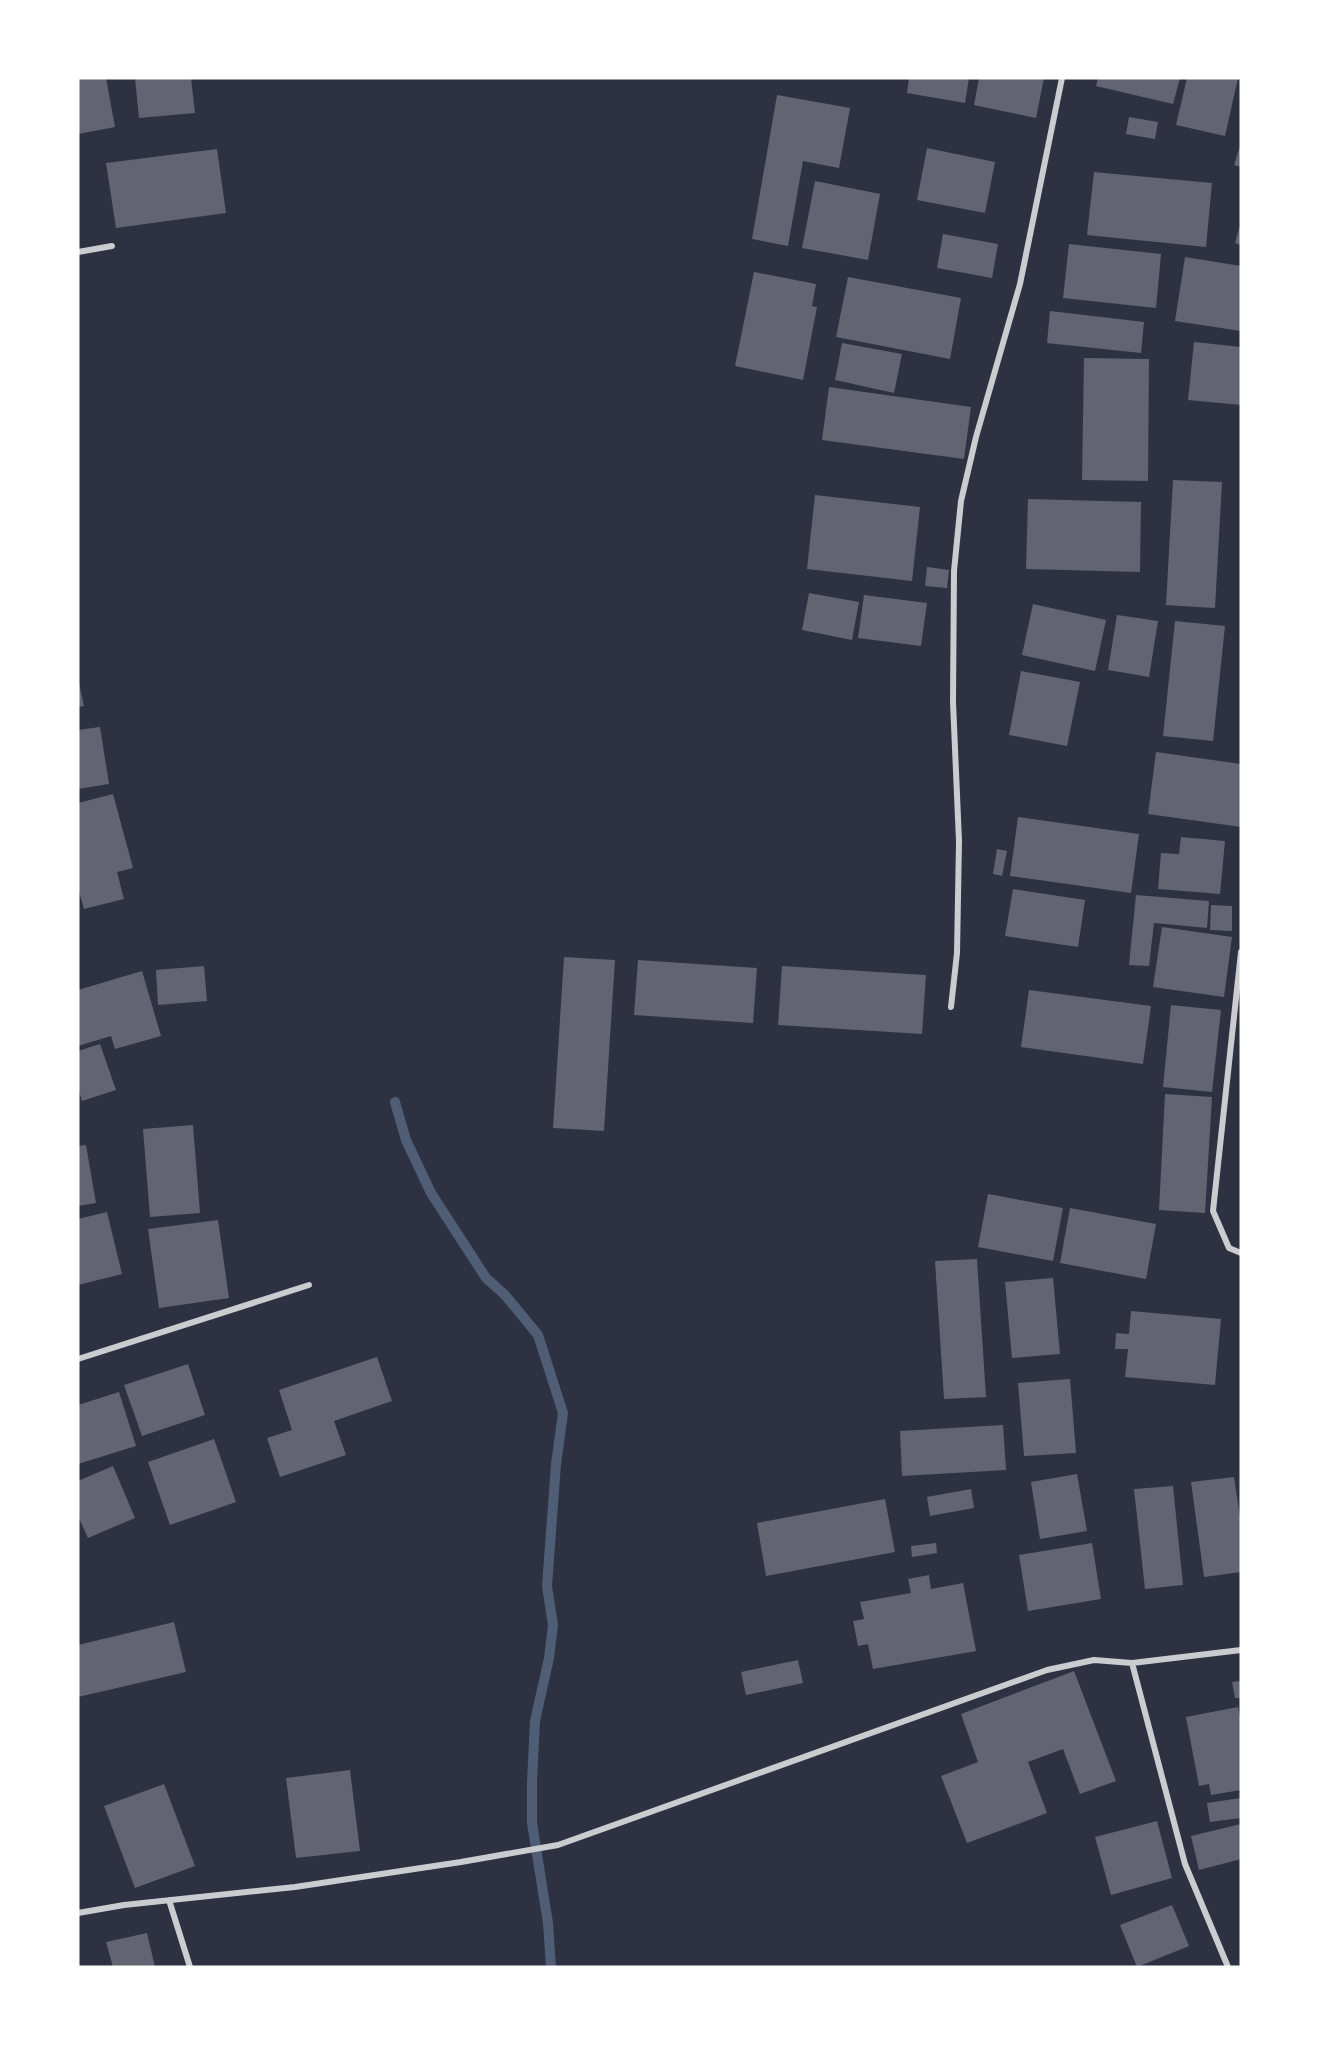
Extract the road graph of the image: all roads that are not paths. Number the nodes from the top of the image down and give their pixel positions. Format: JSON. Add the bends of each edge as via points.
{"nodes":[{"id":1,"x":1062,"y":78,"type":"edge"},
{"id":2,"x":112,"y":246,"type":"dead end"},
{"id":3,"x":78,"y":252,"type":"edge"},
{"id":4,"x":1241,"y":952,"type":"edge"},
{"id":5,"x":951,"y":1007,"type":"dead end"},
{"id":6,"x":1241,"y":1253,"type":"edge"},
{"id":7,"x":309,"y":1285,"type":"dead end"},
{"id":8,"x":78,"y":1359,"type":"edge"},
{"id":9,"x":1241,"y":1650,"type":"edge"},
{"id":10,"x":1132,"y":1663,"type":"junction"},
{"id":11,"x":169,"y":1900,"type":"junction"},
{"id":12,"x":78,"y":1913,"type":"edge"},
{"id":13,"x":190,"y":1967,"type":"edge"},
{"id":14,"x":1228,"y":1967,"type":"edge"}],
"edges":[{"from":1,"to":5,"type":"street","via":[[1020,284],[961,501],[954,571],[953,690],[959,841],[957,953]]},
{"from":2,"to":3,"type":"street"},
{"from":4,"to":6,"type":"street","via":[[1213,1211],[1228,1248]]},
{"from":7,"to":8,"type":"street"},
{"from":9,"to":10,"type":"street"},
{"from":10,"to":11,"type":"street","via":[[1094,1660],[1047,1670],[558,1845],[295,1887]]},
{"from":10,"to":14,"type":"street","via":[[1185,1864]]},
{"from":11,"to":12,"type":"street"},
{"from":11,"to":13,"type":"street"}]}
